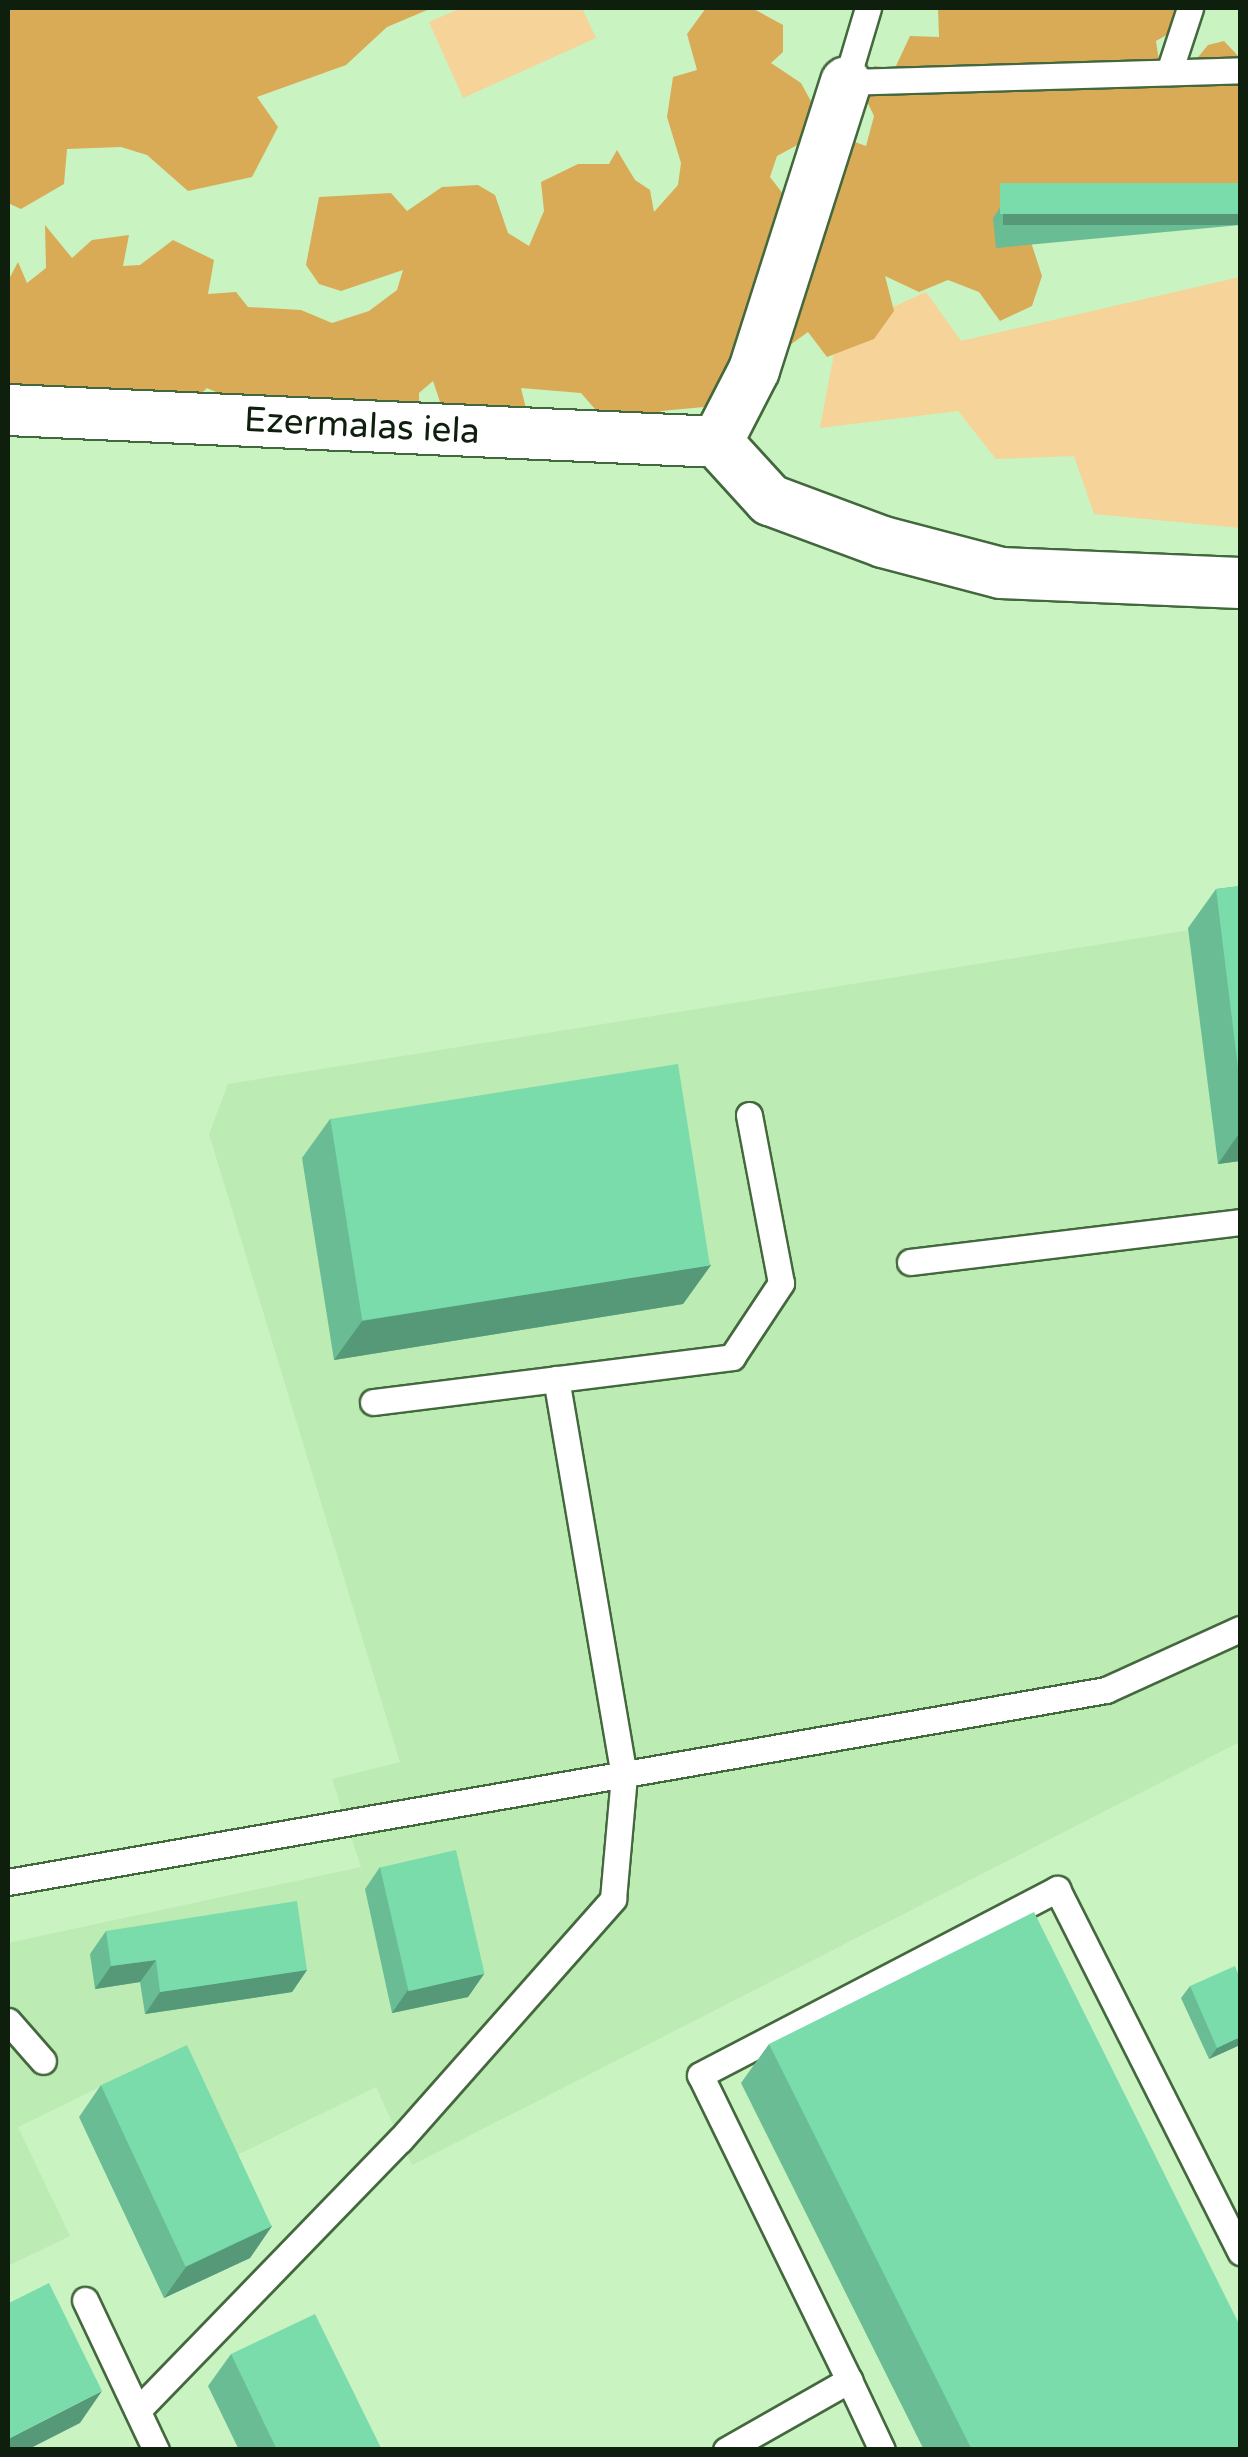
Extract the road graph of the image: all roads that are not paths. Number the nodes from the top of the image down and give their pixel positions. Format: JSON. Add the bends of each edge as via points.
{"nodes":[{"id":1,"x":868,"y":8,"type":"edge"},
{"id":2,"x":1190,"y":8,"type":"edge"},
{"id":3,"x":1240,"y":70,"type":"edge"},
{"id":4,"x":1168,"y":72,"type":"junction"},
{"id":5,"x":846,"y":82,"type":"junction"},
{"id":6,"x":8,"y":410,"type":"edge"},
{"id":7,"x":717,"y":442,"type":"junction"},
{"id":8,"x":1240,"y":584,"type":"edge"},
{"id":9,"x":749,"y":1115,"type":"dead end"},
{"id":10,"x":1240,"y":1222,"type":"edge"},
{"id":11,"x":910,"y":1262,"type":"dead end"},
{"id":12,"x":556,"y":1379,"type":"junction"},
{"id":13,"x":373,"y":1402,"type":"dead end"},
{"id":14,"x":1240,"y":1629,"type":"edge"},
{"id":15,"x":624,"y":1776,"type":"junction"},
{"id":16,"x":8,"y":1882,"type":"edge"},
{"id":17,"x":8,"y":2021,"type":"edge"},
{"id":18,"x":43,"y":2061,"type":"dead end"},
{"id":19,"x":1240,"y":2252,"type":"edge"},
{"id":20,"x":85,"y":2300,"type":"dead end"},
{"id":21,"x":849,"y":2380,"type":"junction"},
{"id":22,"x":138,"y":2410,"type":"junction"},
{"id":23,"x":155,"y":2449,"type":"edge"},
{"id":24,"x":726,"y":2450,"type":"edge"},
{"id":25,"x":882,"y":2450,"type":"edge"}],
"edges":[{"from":1,"to":5,"type":"lane"},
{"from":2,"to":4,"type":"lane"},
{"from":3,"to":4,"type":"lane"},
{"from":4,"to":5,"type":"lane"},
{"from":5,"to":7,"type":"street","via":[[754,370]]},
{"from":6,"to":7,"type":"street","name":"Ezermalas iela"},
{"from":7,"to":8,"type":"street","via":[[770,500],[883,542],[1001,574]]},
{"from":9,"to":12,"type":"lane","via":[[781,1283],[732,1357]]},
{"from":10,"to":11,"type":"lane"},
{"from":12,"to":13,"type":"lane"},
{"from":12,"to":15,"type":"lane"},
{"from":14,"to":15,"type":"lane","via":[[1106,1690]]},
{"from":15,"to":16,"type":"lane"},
{"from":15,"to":22,"type":"lane","via":[[613,1899],[400,2140]]},
{"from":17,"to":18,"type":"lane"},
{"from":19,"to":21,"type":"lane","via":[[1057,1889],[700,2075]]},
{"from":20,"to":22,"type":"lane"},
{"from":21,"to":24,"type":"lane"},
{"from":21,"to":25,"type":"lane"},
{"from":22,"to":23,"type":"lane"}]}
